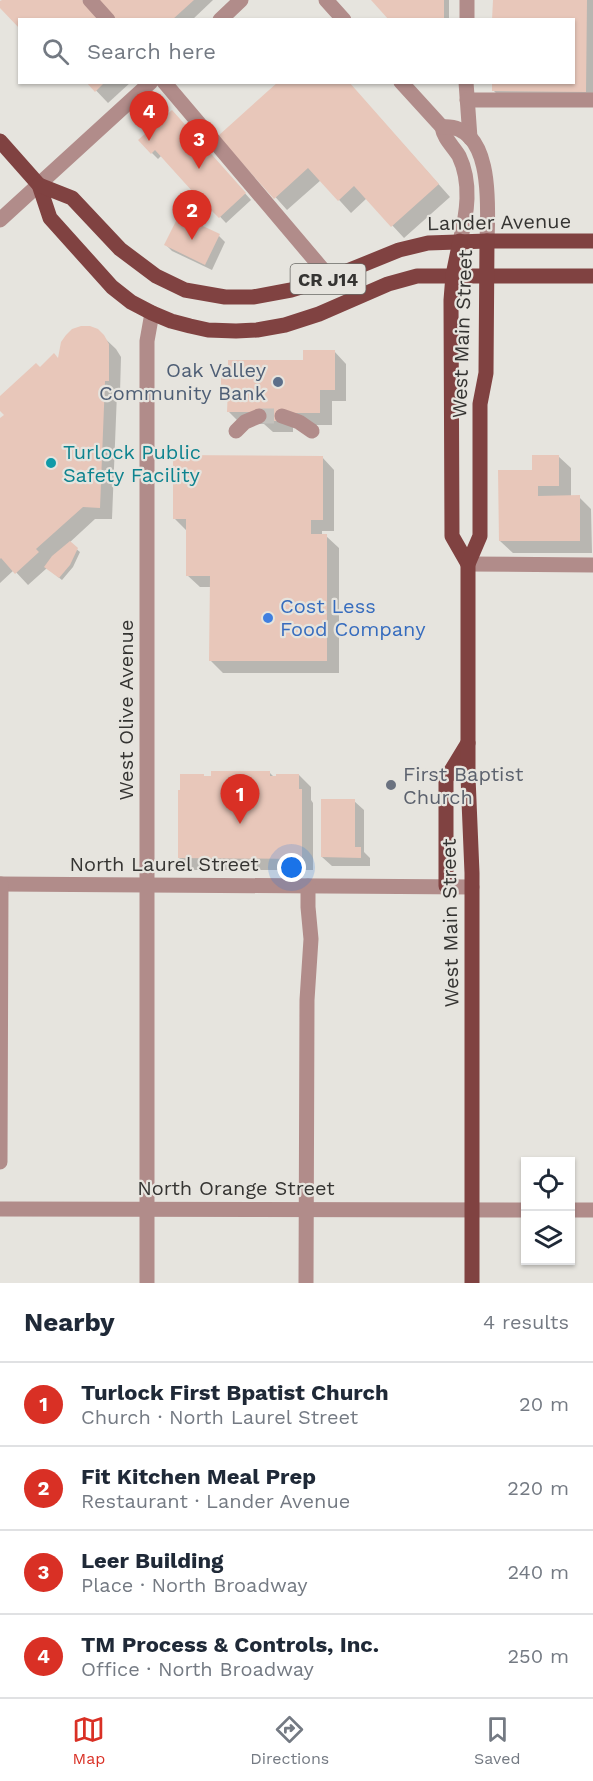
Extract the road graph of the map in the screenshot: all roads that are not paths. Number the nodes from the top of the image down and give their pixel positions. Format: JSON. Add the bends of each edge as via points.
{"nodes":[{"id":1,"x":90,"y":0,"type":"edge"},
{"id":2,"x":241,"y":0,"type":"edge"},
{"id":3,"x":326,"y":0,"type":"edge"},
{"id":4,"x":467,"y":0,"type":"edge"},
{"id":5,"x":106,"y":18,"type":"edge"},
{"id":6,"x":222,"y":18,"type":"edge"},
{"id":7,"x":342,"y":18,"type":"edge"},
{"id":8,"x":467,"y":18,"type":"edge"},
{"id":9,"x":149,"y":84,"type":"edge"},
{"id":10,"x":166,"y":84,"type":"edge"},
{"id":11,"x":403,"y":84,"type":"edge"},
{"id":12,"x":466,"y":84,"type":"edge"},
{"id":13,"x":467,"y":100,"type":"junction"},
{"id":14,"x":593,"y":100,"type":"edge"},
{"id":15,"x":442,"y":127,"type":"junction"},
{"id":16,"x":470,"y":138,"type":"junction"},
{"id":17,"x":0,"y":141,"type":"edge"},
{"id":18,"x":39,"y":185,"type":"junction"},
{"id":19,"x":0,"y":220,"type":"edge"},
{"id":20,"x":460,"y":241,"type":"junction"},
{"id":21,"x":487,"y":241,"type":"junction"},
{"id":22,"x":593,"y":242,"type":"edge"},
{"id":23,"x":453,"y":275,"type":"junction"},
{"id":24,"x":486,"y":275,"type":"junction"},
{"id":25,"x":593,"y":276,"type":"edge"},
{"id":26,"x":330,"y":278,"type":"junction"},
{"id":27,"x":152,"y":313,"type":"junction"},
{"id":28,"x":259,"y":416,"type":"tunnel mouth"},
{"id":29,"x":282,"y":416,"type":"tunnel mouth"},
{"id":30,"x":236,"y":431,"type":"dead end"},
{"id":31,"x":312,"y":431,"type":"dead end"},
{"id":32,"x":468,"y":564,"type":"junction"},
{"id":33,"x":593,"y":564,"type":"edge"},
{"id":34,"x":468,"y":744,"type":"junction"},
{"id":35,"x":1,"y":884,"type":"edge"},
{"id":36,"x":147,"y":885,"type":"junction"},
{"id":37,"x":308,"y":886,"type":"junction"},
{"id":38,"x":446,"y":886,"type":"junction"},
{"id":39,"x":472,"y":887,"type":"junction"},
{"id":40,"x":0,"y":1162,"type":"edge"},
{"id":41,"x":0,"y":1209,"type":"edge"},
{"id":42,"x":147,"y":1209,"type":"junction"},
{"id":43,"x":306,"y":1209,"type":"junction"},
{"id":44,"x":472,"y":1209,"type":"junction"},
{"id":45,"x":521,"y":1210,"type":"edge"},
{"id":46,"x":575,"y":1210,"type":"edge"},
{"id":47,"x":593,"y":1210,"type":"edge"},
{"id":48,"x":147,"y":1283,"type":"edge"},
{"id":49,"x":306,"y":1283,"type":"edge"},
{"id":50,"x":472,"y":1283,"type":"edge"}],
"edges":[{"from":1,"to":5,"type":"street"},
{"from":2,"to":6,"type":"street"},
{"from":3,"to":7,"type":"street"},
{"from":4,"to":8,"type":"street"},
{"from":9,"to":18,"type":"street"},
{"from":10,"to":26,"type":"street"},
{"from":11,"to":15,"type":"street","name":"West Main Street"},
{"from":12,"to":13,"type":"street"},
{"from":13,"to":14,"type":"street"},
{"from":13,"to":16,"type":"street"},
{"from":15,"to":16,"type":"street","name":"West Main Street","via":[[454,128]]},
{"from":15,"to":20,"type":"street","name":"West Main Street","via":[[465,176],[467,212]]},
{"from":16,"to":21,"type":"street","name":"West Main Street","via":[[486,175]]},
{"from":17,"to":18,"type":"main road","number":"CR J14"},
{"from":18,"to":19,"type":"street"},
{"from":18,"to":26,"type":"main road","name":"Lander Avenue","number":"CR J14","via":[[72,198],[143,268],[166,282],[198,293],[239,298],[275,294]]},
{"from":18,"to":27,"type":"main road","number":"CR J14","via":[[50,218],[57,226],[112,287]]},
{"from":20,"to":21,"type":"main road","name":"Lander Avenue","number":"CR J14"},
{"from":20,"to":23,"type":"main road","name":"West Main Street"},
{"from":20,"to":26,"type":"main road","name":"Lander Avenue","number":"CR J14","via":[[399,250]]},
{"from":21,"to":22,"type":"main road","name":"Lander Avenue","number":"CR J14"},
{"from":21,"to":24,"type":"main road","name":"West Main Street"},
{"from":23,"to":24,"type":"main road","number":"CR J14"},
{"from":23,"to":27,"type":"main road","number":"CR J14","via":[[408,277],[306,319],[266,329],[208,330]]},
{"from":23,"to":32,"type":"main road","name":"West Main Street","via":[[452,536]]},
{"from":24,"to":25,"type":"main road","number":"CR J14"},
{"from":24,"to":32,"type":"main road","name":"West Main Street","via":[[486,373],[480,404],[480,536]]},
{"from":27,"to":36,"type":"street","name":"West Olive Avenue","via":[[147,341]]},
{"from":28,"to":30,"type":"street","via":[[244,422]]},
{"from":29,"to":31,"type":"street"},
{"from":32,"to":33,"type":"street"},
{"from":32,"to":34,"type":"main road","name":"West Main Street"},
{"from":34,"to":38,"type":"main road","via":[[446,779]]},
{"from":34,"to":39,"type":"main road","name":"West Main Street"},
{"from":35,"to":36,"type":"street","name":"North Laurel Street"},
{"from":35,"to":40,"type":"street"},
{"from":36,"to":37,"type":"street","name":"North Laurel Street"},
{"from":36,"to":42,"type":"street","name":"West Olive Avenue"},
{"from":37,"to":38,"type":"street","name":"North Laurel Street"},
{"from":37,"to":43,"type":"street","via":[[311,939]]},
{"from":38,"to":39,"type":"street","name":"North Laurel Street"},
{"from":39,"to":44,"type":"main road","name":"West Main Street"},
{"from":41,"to":42,"type":"street","name":"North Orange Street"},
{"from":42,"to":43,"type":"street","name":"North Orange Street"},
{"from":42,"to":48,"type":"street","name":"West Olive Avenue"},
{"from":43,"to":44,"type":"street","name":"North Orange Street"},
{"from":43,"to":49,"type":"street"},
{"from":44,"to":45,"type":"street","name":"North Orange Street"},
{"from":44,"to":50,"type":"main road","name":"West Main Street"},
{"from":46,"to":47,"type":"street"}]}
